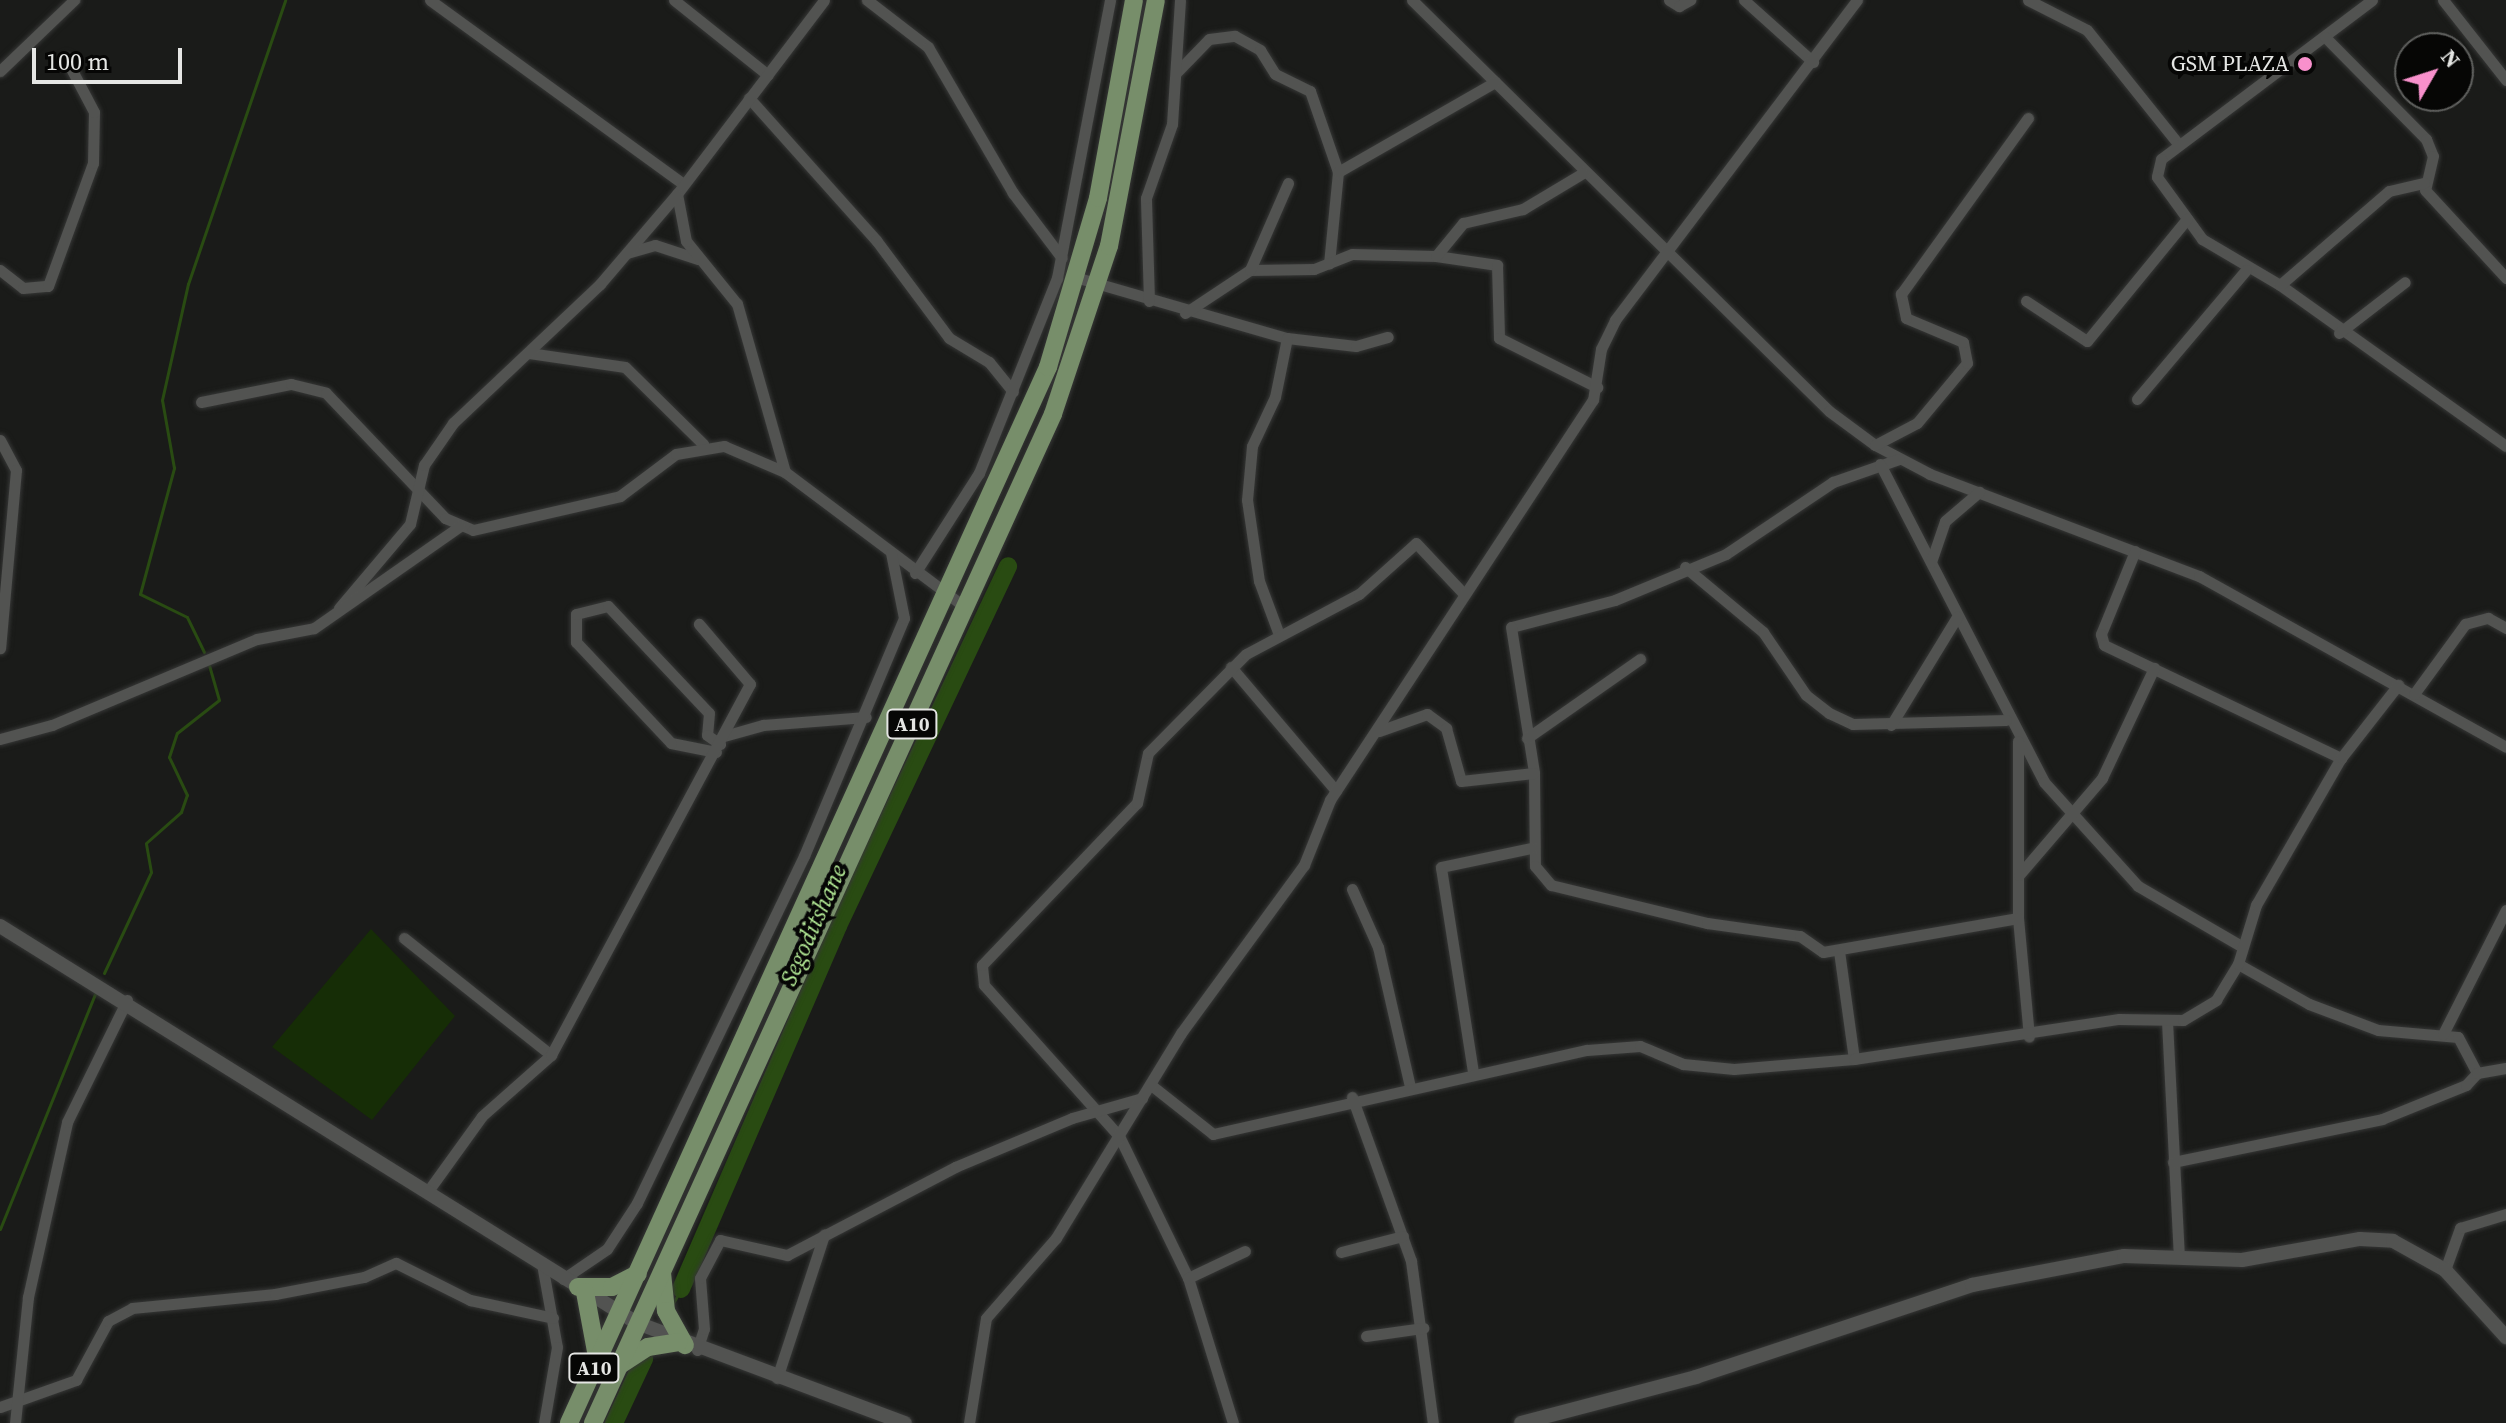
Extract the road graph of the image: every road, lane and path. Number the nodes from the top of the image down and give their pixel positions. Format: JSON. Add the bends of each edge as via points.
{"nodes":[{"id":1,"x":74,"y":0,"type":"edge"},
{"id":2,"x":430,"y":0,"type":"edge"},
{"id":3,"x":674,"y":0,"type":"edge"},
{"id":4,"x":824,"y":0,"type":"edge"},
{"id":5,"x":867,"y":0,"type":"edge"},
{"id":6,"x":1110,"y":0,"type":"edge"},
{"id":7,"x":1134,"y":0,"type":"edge"},
{"id":8,"x":1156,"y":0,"type":"edge"},
{"id":9,"x":1180,"y":0,"type":"edge"},
{"id":10,"x":1412,"y":0,"type":"edge"},
{"id":11,"x":1669,"y":0,"type":"edge"},
{"id":12,"x":1690,"y":0,"type":"edge"},
{"id":13,"x":1744,"y":0,"type":"edge"},
{"id":14,"x":1857,"y":0,"type":"edge"},
{"id":15,"x":2028,"y":0,"type":"edge"},
{"id":16,"x":2372,"y":0,"type":"edge"},
{"id":17,"x":2443,"y":0,"type":"edge"},
{"id":18,"x":2325,"y":37,"type":"junction"},
{"id":19,"x":66,"y":59,"type":"dead end"},
{"id":20,"x":1813,"y":62,"type":"junction"},
{"id":21,"x":0,"y":71,"type":"edge"},
{"id":22,"x":1176,"y":73,"type":"junction"},
{"id":23,"x":768,"y":75,"type":"junction"},
{"id":24,"x":2506,"y":80,"type":"edge"},
{"id":25,"x":1495,"y":82,"type":"junction"},
{"id":26,"x":749,"y":98,"type":"junction"},
{"id":27,"x":2028,"y":118,"type":"dead end"},
{"id":28,"x":2179,"y":145,"type":"junction"},
{"id":29,"x":1338,"y":172,"type":"junction"},
{"id":30,"x":1583,"y":173,"type":"junction"},
{"id":31,"x":1288,"y":183,"type":"dead end"},
{"id":32,"x":2424,"y":183,"type":"junction"},
{"id":33,"x":679,"y":188,"type":"junction"},
{"id":34,"x":2187,"y":219,"type":"junction"},
{"id":35,"x":1668,"y":248,"type":"junction"},
{"id":36,"x":623,"y":255,"type":"junction"},
{"id":37,"x":1436,"y":256,"type":"junction"},
{"id":38,"x":1062,"y":258,"type":"junction"},
{"id":39,"x":700,"y":260,"type":"junction"},
{"id":40,"x":1329,"y":264,"type":"junction"},
{"id":41,"x":0,"y":270,"type":"edge"},
{"id":42,"x":1250,"y":270,"type":"junction"},
{"id":43,"x":2246,"y":270,"type":"junction"},
{"id":44,"x":1075,"y":277,"type":"junction"},
{"id":45,"x":2506,"y":278,"type":"edge"},
{"id":46,"x":2405,"y":282,"type":"dead end"},
{"id":47,"x":1098,"y":284,"type":"junction"},
{"id":48,"x":2280,"y":285,"type":"junction"},
{"id":49,"x":1149,"y":301,"type":"junction"},
{"id":50,"x":2026,"y":301,"type":"dead end"},
{"id":51,"x":1185,"y":313,"type":"junction"},
{"id":52,"x":2339,"y":333,"type":"junction"},
{"id":53,"x":1388,"y":337,"type":"dead end"},
{"id":54,"x":1287,"y":338,"type":"junction"},
{"id":55,"x":529,"y":353,"type":"junction"},
{"id":56,"x":1597,"y":387,"type":"junction"},
{"id":57,"x":1013,"y":392,"type":"junction"},
{"id":58,"x":2137,"y":399,"type":"dead end"},
{"id":59,"x":201,"y":402,"type":"dead end"},
{"id":60,"x":0,"y":440,"type":"edge"},
{"id":61,"x":703,"y":444,"type":"junction"},
{"id":62,"x":1875,"y":445,"type":"junction"},
{"id":63,"x":2506,"y":446,"type":"edge"},
{"id":64,"x":1899,"y":459,"type":"junction"},
{"id":65,"x":1880,"y":464,"type":"junction"},
{"id":66,"x":785,"y":472,"type":"junction"},
{"id":67,"x":418,"y":487,"type":"junction"},
{"id":68,"x":1979,"y":492,"type":"junction"},
{"id":69,"x":978,"y":524,"type":"junction"},
{"id":70,"x":459,"y":527,"type":"junction"},
{"id":71,"x":999,"y":534,"type":"junction"},
{"id":72,"x":2135,"y":551,"type":"junction"},
{"id":73,"x":891,"y":553,"type":"junction"},
{"id":74,"x":1931,"y":562,"type":"junction"},
{"id":75,"x":1685,"y":567,"type":"junction"},
{"id":76,"x":915,"y":573,"type":"junction"},
{"id":77,"x":1463,"y":593,"type":"junction"},
{"id":78,"x":945,"y":598,"type":"junction"},
{"id":79,"x":339,"y":608,"type":"junction"},
{"id":80,"x":966,"y":608,"type":"junction"},
{"id":81,"x":1957,"y":617,"type":"junction"},
{"id":82,"x":699,"y":624,"type":"dead end"},
{"id":83,"x":2506,"y":628,"type":"edge"},
{"id":84,"x":1,"y":630,"type":"edge"},
{"id":85,"x":1278,"y":632,"type":"junction"},
{"id":86,"x":0,"y":648,"type":"edge"},
{"id":87,"x":1640,"y":659,"type":"dead end"},
{"id":88,"x":1231,"y":667,"type":"junction"},
{"id":89,"x":2154,"y":668,"type":"junction"},
{"id":90,"x":2398,"y":685,"type":"junction"},
{"id":91,"x":2414,"y":694,"type":"junction"},
{"id":92,"x":866,"y":717,"type":"junction"},
{"id":93,"x":2006,"y":720,"type":"junction"},
{"id":94,"x":1891,"y":725,"type":"junction"},
{"id":95,"x":1377,"y":731,"type":"junction"},
{"id":96,"x":1527,"y":738,"type":"junction"},
{"id":97,"x":0,"y":739,"type":"edge"},
{"id":98,"x":2018,"y":739,"type":"junction"},
{"id":99,"x":720,"y":744,"type":"junction"},
{"id":100,"x":2506,"y":747,"type":"edge"},
{"id":101,"x":2341,"y":758,"type":"junction"},
{"id":102,"x":1534,"y":773,"type":"junction"},
{"id":103,"x":1336,"y":791,"type":"junction"},
{"id":104,"x":2070,"y":816,"type":"junction"},
{"id":105,"x":1531,"y":848,"type":"junction"},
{"id":106,"x":2019,"y":875,"type":"junction"},
{"id":107,"x":1352,"y":889,"type":"dead end"},
{"id":108,"x":2506,"y":910,"type":"edge"},
{"id":109,"x":2018,"y":918,"type":"junction"},
{"id":110,"x":0,"y":926,"type":"edge"},
{"id":111,"x":404,"y":938,"type":"dead end"},
{"id":112,"x":2241,"y":946,"type":"junction"},
{"id":113,"x":1839,"y":951,"type":"junction"},
{"id":114,"x":2238,"y":964,"type":"junction"},
{"id":115,"x":127,"y":1000,"type":"junction"},
{"id":116,"x":2167,"y":1021,"type":"junction"},
{"id":117,"x":2443,"y":1034,"type":"junction"},
{"id":118,"x":2029,"y":1036,"type":"junction"},
{"id":119,"x":551,"y":1055,"type":"junction"},
{"id":120,"x":1854,"y":1059,"type":"junction"},
{"id":121,"x":2506,"y":1068,"type":"edge"},
{"id":122,"x":1473,"y":1072,"type":"junction"},
{"id":123,"x":2477,"y":1073,"type":"junction"},
{"id":124,"x":1151,"y":1085,"type":"junction"},
{"id":125,"x":1410,"y":1087,"type":"junction"},
{"id":126,"x":1352,"y":1097,"type":"junction"},
{"id":127,"x":1143,"y":1098,"type":"junction"},
{"id":128,"x":1101,"y":1111,"type":"junction"},
{"id":129,"x":1119,"y":1136,"type":"junction"},
{"id":130,"x":2173,"y":1162,"type":"junction"},
{"id":131,"x":428,"y":1191,"type":"junction"},
{"id":132,"x":2506,"y":1214,"type":"edge"},
{"id":133,"x":824,"y":1235,"type":"junction"},
{"id":134,"x":1403,"y":1236,"type":"junction"},
{"id":135,"x":1245,"y":1251,"type":"dead end"},
{"id":136,"x":1341,"y":1252,"type":"dead end"},
{"id":137,"x":2179,"y":1256,"type":"junction"},
{"id":138,"x":542,"y":1264,"type":"junction"},
{"id":139,"x":2445,"y":1270,"type":"junction"},
{"id":140,"x":662,"y":1271,"type":"junction"},
{"id":141,"x":638,"y":1274,"type":"junction"},
{"id":142,"x":1188,"y":1278,"type":"junction"},
{"id":143,"x":575,"y":1286,"type":"junction"},
{"id":144,"x":553,"y":1318,"type":"junction"},
{"id":145,"x":629,"y":1318,"type":"junction"},
{"id":146,"x":1423,"y":1328,"type":"junction"},
{"id":147,"x":1366,"y":1336,"type":"dead end"},
{"id":148,"x":2506,"y":1337,"type":"edge"},
{"id":149,"x":687,"y":1346,"type":"junction"},
{"id":150,"x":597,"y":1360,"type":"junction"},
{"id":151,"x":618,"y":1367,"type":"junction"},
{"id":152,"x":777,"y":1378,"type":"junction"},
{"id":153,"x":15,"y":1397,"type":"junction"},
{"id":154,"x":0,"y":1407,"type":"edge"},
{"id":155,"x":15,"y":1423,"type":"edge"},
{"id":156,"x":544,"y":1423,"type":"edge"},
{"id":157,"x":569,"y":1423,"type":"edge"},
{"id":158,"x":593,"y":1423,"type":"edge"},
{"id":159,"x":905,"y":1423,"type":"edge"},
{"id":160,"x":969,"y":1423,"type":"edge"},
{"id":161,"x":1233,"y":1423,"type":"edge"},
{"id":162,"x":1433,"y":1423,"type":"edge"},
{"id":163,"x":1521,"y":1423,"type":"edge"}],
"edges":[{"from":1,"to":21,"type":"street"},
{"from":2,"to":33,"type":"street"},
{"from":3,"to":23,"type":"street"},
{"from":4,"to":23,"type":"street"},
{"from":5,"to":38,"type":"street","via":[[928,47],[1013,193]]},
{"from":6,"to":38,"type":"street"},
{"from":7,"to":44,"type":"main road","number":"A10","via":[[1109,151]]},
{"from":8,"to":47,"type":"main road","number":"A10","via":[[1130,158]]},
{"from":9,"to":22,"type":"street"},
{"from":10,"to":25,"type":"street"},
{"from":11,"to":12,"type":"street","via":[[1679,6]]},
{"from":13,"to":20,"type":"street"},
{"from":14,"to":20,"type":"street"},
{"from":15,"to":28,"type":"street","via":[[2087,30]]},
{"from":16,"to":18,"type":"street"},
{"from":17,"to":24,"type":"street"},
{"from":18,"to":28,"type":"street"},
{"from":18,"to":32,"type":"street","via":[[2426,139],[2433,156]]},
{"from":19,"to":41,"type":"street","via":[[94,112],[93,163],[48,286],[33,291]]},
{"from":20,"to":35,"type":"street"},
{"from":22,"to":29,"type":"street","via":[[1209,39],[1235,36],[1253,44],[1275,74],[1317,100]]},
{"from":22,"to":49,"type":"street","via":[[1172,124],[1146,198]]},
{"from":23,"to":26,"type":"street"},
{"from":25,"to":29,"type":"street"},
{"from":25,"to":30,"type":"street"},
{"from":26,"to":33,"type":"street"},
{"from":26,"to":57,"type":"street","via":[[876,240],[949,338],[989,362]]},
{"from":27,"to":62,"type":"street","via":[[1901,294],[1906,318],[1963,342],[1967,363],[1917,423]]},
{"from":28,"to":34,"type":"street","via":[[2155,167]]},
{"from":29,"to":40,"type":"street"},
{"from":30,"to":35,"type":"street"},
{"from":30,"to":37,"type":"street","via":[[1523,209],[1463,223]]},
{"from":31,"to":42,"type":"street"},
{"from":32,"to":45,"type":"street","via":[[2459,234]]},
{"from":32,"to":48,"type":"street","via":[[2398,184]]},
{"from":33,"to":36,"type":"street"},
{"from":33,"to":39,"type":"street","via":[[681,226]]},
{"from":34,"to":43,"type":"street","via":[[2196,234]]},
{"from":34,"to":50,"type":"street","via":[[2087,341]]},
{"from":35,"to":56,"type":"street","via":[[1605,335]]},
{"from":35,"to":62,"type":"street","via":[[1829,411]]},
{"from":36,"to":39,"type":"street","via":[[655,245]]},
{"from":36,"to":55,"type":"street"},
{"from":37,"to":40,"type":"street","via":[[1352,254]]},
{"from":37,"to":56,"type":"street","via":[[1497,265],[1499,338]]},
{"from":38,"to":57,"type":"street"},
{"from":39,"to":66,"type":"street","via":[[737,304]]},
{"from":40,"to":42,"type":"street"},
{"from":42,"to":51,"type":"street"},
{"from":43,"to":48,"type":"street"},
{"from":43,"to":58,"type":"street"},
{"from":44,"to":47,"type":"street"},
{"from":44,"to":69,"type":"main road","number":"A10","via":[[1048,367]]},
{"from":46,"to":52,"type":"street"},
{"from":47,"to":49,"type":"street"},
{"from":47,"to":71,"type":"main road","number":"A10"},
{"from":48,"to":52,"type":"street"},
{"from":49,"to":51,"type":"street"},
{"from":51,"to":54,"type":"street"},
{"from":52,"to":63,"type":"street"},
{"from":53,"to":54,"type":"street","via":[[1356,346]]},
{"from":54,"to":85,"type":"street","via":[[1275,397],[1252,446],[1247,500],[1259,581]]},
{"from":55,"to":61,"type":"street","via":[[625,367]]},
{"from":55,"to":67,"type":"street","via":[[453,423]]},
{"from":56,"to":77,"type":"street"},
{"from":57,"to":76,"type":"street","via":[[973,486]]},
{"from":59,"to":67,"type":"street","via":[[291,384],[326,393]]},
{"from":60,"to":84,"type":"street","via":[[16,470]]},
{"from":61,"to":66,"type":"street","via":[[744,451]]},
{"from":61,"to":70,"type":"street","via":[[620,496],[488,530]]},
{"from":62,"to":64,"type":"street"},
{"from":64,"to":65,"type":"street"},
{"from":64,"to":68,"type":"street"},
{"from":65,"to":74,"type":"street"},
{"from":65,"to":75,"type":"street","via":[[1833,482],[1754,541]]},
{"from":66,"to":73,"type":"street"},
{"from":67,"to":70,"type":"street"},
{"from":67,"to":79,"type":"street","via":[[410,524]]},
{"from":68,"to":72,"type":"street"},
{"from":68,"to":74,"type":"street","via":[[1945,521]]},
{"from":69,"to":71,"type":"main road"},
{"from":69,"to":78,"type":"main road","number":"A10"},
{"from":70,"to":79,"type":"street"},
{"from":71,"to":80,"type":"main road","number":"A10"},
{"from":72,"to":89,"type":"street","via":[[2101,640]]},
{"from":72,"to":90,"type":"street","via":[[2199,576]]},
{"from":73,"to":76,"type":"street"},
{"from":73,"to":92,"type":"street","via":[[906,607]]},
{"from":74,"to":81,"type":"street"},
{"from":75,"to":94,"type":"street","via":[[1763,632],[1816,705],[1853,724]]},
{"from":75,"to":96,"type":"street","via":[[1615,600],[1511,627]]},
{"from":76,"to":78,"type":"street"},
{"from":77,"to":85,"type":"street","via":[[1416,543],[1359,594]]},
{"from":77,"to":95,"type":"street"},
{"from":78,"to":80,"type":"street"},
{"from":78,"to":141,"type":"main road","number":"A10"},
{"from":79,"to":97,"type":"street","via":[[314,628],[257,639],[52,725]]},
{"from":80,"to":140,"type":"main road","number":"A10"},
{"from":81,"to":93,"type":"street"},
{"from":81,"to":94,"type":"street"},
{"from":82,"to":99,"type":"street","via":[[749,678]]},
{"from":83,"to":91,"type":"street","via":[[2488,618],[2465,624]]},
{"from":84,"to":86,"type":"street"},
{"from":85,"to":88,"type":"street"},
{"from":87,"to":96,"type":"street"},
{"from":88,"to":103,"type":"street"},
{"from":88,"to":128,"type":"street","via":[[1144,759],[1137,803],[982,965],[984,985]]},
{"from":89,"to":101,"type":"street"},
{"from":89,"to":104,"type":"street","via":[[2109,766]]},
{"from":90,"to":91,"type":"street"},
{"from":90,"to":101,"type":"street"},
{"from":91,"to":100,"type":"street"},
{"from":92,"to":99,"type":"street","via":[[763,725]]},
{"from":92,"to":143,"type":"street","via":[[720,1042],[637,1203]]},
{"from":93,"to":94,"type":"street"},
{"from":93,"to":98,"type":"street"},
{"from":95,"to":102,"type":"street","via":[[1427,714],[1446,728],[1461,781]]},
{"from":95,"to":103,"type":"street"},
{"from":96,"to":102,"type":"street"},
{"from":98,"to":104,"type":"street"},
{"from":98,"to":106,"type":"street"},
{"from":99,"to":99,"type":"street","via":[[707,735],[709,713],[608,606],[576,614],[576,642],[671,743]]},
{"from":99,"to":119,"type":"street"},
{"from":101,"to":112,"type":"street","via":[[2256,905]]},
{"from":102,"to":105,"type":"street"},
{"from":103,"to":124,"type":"street","via":[[1304,865]]},
{"from":104,"to":106,"type":"street"},
{"from":104,"to":112,"type":"street","via":[[2138,886]]},
{"from":105,"to":113,"type":"street","via":[[1551,885],[1707,923],[1800,936],[1823,952]]},
{"from":105,"to":122,"type":"street","via":[[1441,867]]},
{"from":106,"to":109,"type":"street"},
{"from":107,"to":125,"type":"street","via":[[1378,947]]},
{"from":108,"to":117,"type":"street"},
{"from":109,"to":113,"type":"street"},
{"from":109,"to":118,"type":"street"},
{"from":110,"to":115,"type":"street"},
{"from":111,"to":119,"type":"street"},
{"from":112,"to":114,"type":"street"},
{"from":113,"to":120,"type":"street"},
{"from":114,"to":116,"type":"street","via":[[2201,1014]]},
{"from":114,"to":117,"type":"street","via":[[2309,1004],[2378,1030],[2408,1038]]},
{"from":115,"to":131,"type":"street"},
{"from":115,"to":153,"type":"street","via":[[67,1122],[28,1297]]},
{"from":116,"to":118,"type":"street","via":[[2119,1019]]},
{"from":116,"to":130,"type":"street"},
{"from":117,"to":123,"type":"street","via":[[2465,1041]]},
{"from":118,"to":120,"type":"street"},
{"from":119,"to":131,"type":"street","via":[[482,1116]]},
{"from":120,"to":122,"type":"street","via":[[1696,1067],[1640,1046]]},
{"from":121,"to":123,"type":"street"},
{"from":122,"to":125,"type":"street"},
{"from":123,"to":130,"type":"street","via":[[2466,1085],[2382,1119]]},
{"from":124,"to":126,"type":"street","via":[[1213,1134]]},
{"from":124,"to":127,"type":"street"},
{"from":125,"to":126,"type":"street"},
{"from":126,"to":134,"type":"street"},
{"from":127,"to":128,"type":"street"},
{"from":127,"to":129,"type":"street"},
{"from":128,"to":129,"type":"street"},
{"from":128,"to":133,"type":"street","via":[[955,1167]]},
{"from":129,"to":142,"type":"street"},
{"from":129,"to":160,"type":"street","via":[[1056,1238],[982,1325]]},
{"from":130,"to":137,"type":"street"},
{"from":131,"to":138,"type":"street"},
{"from":132,"to":139,"type":"street","via":[[2460,1228]]},
{"from":133,"to":149,"type":"street","via":[[787,1255],[734,1239],[714,1244],[700,1278],[704,1329]]},
{"from":133,"to":152,"type":"street"},
{"from":134,"to":136,"type":"street"},
{"from":134,"to":146,"type":"street"},
{"from":135,"to":142,"type":"street"},
{"from":137,"to":139,"type":"street","via":[[2254,1259],[2376,1239],[2409,1245]]},
{"from":137,"to":163,"type":"street","via":[[2098,1260],[1972,1285],[1696,1377]]},
{"from":138,"to":143,"type":"street"},
{"from":138,"to":144,"type":"street"},
{"from":139,"to":148,"type":"street"},
{"from":140,"to":145,"type":"main road","number":"A10"},
{"from":140,"to":149,"type":"main road","via":[[666,1311]]},
{"from":141,"to":143,"type":"main road","via":[[612,1287]]},
{"from":141,"to":145,"type":"main road","number":"A10"},
{"from":142,"to":161,"type":"street"},
{"from":143,"to":145,"type":"street"},
{"from":143,"to":150,"type":"main road"},
{"from":144,"to":153,"type":"street","via":[[470,1300],[396,1263],[275,1294],[132,1308],[108,1321],[76,1380]]},
{"from":144,"to":156,"type":"street","via":[[557,1375]]},
{"from":145,"to":149,"type":"street"},
{"from":145,"to":150,"type":"main road","number":"A10"},
{"from":145,"to":151,"type":"main road","number":"A10"},
{"from":146,"to":147,"type":"street"},
{"from":146,"to":162,"type":"street"},
{"from":149,"to":151,"type":"main road","via":[[648,1347]]},
{"from":149,"to":152,"type":"street"},
{"from":150,"to":157,"type":"main road","number":"A10"},
{"from":151,"to":158,"type":"main road","number":"A10"},
{"from":152,"to":159,"type":"street"},
{"from":153,"to":154,"type":"street"},
{"from":153,"to":155,"type":"street"}]}
